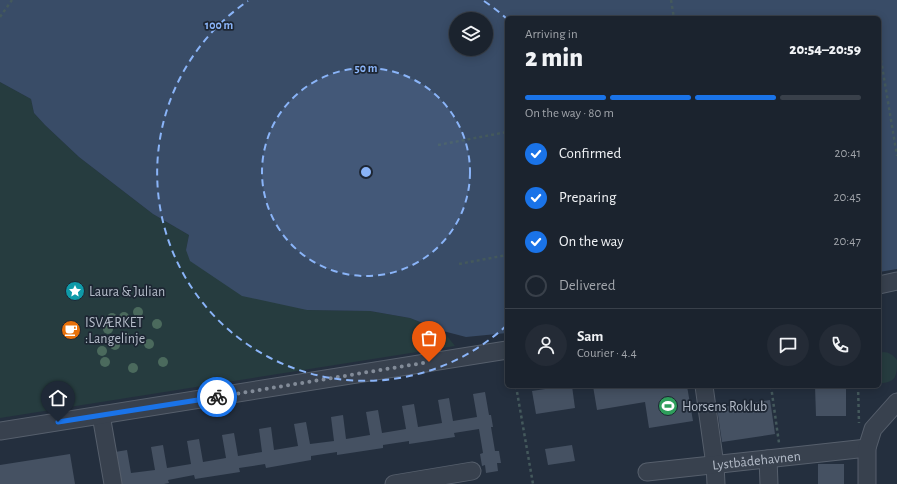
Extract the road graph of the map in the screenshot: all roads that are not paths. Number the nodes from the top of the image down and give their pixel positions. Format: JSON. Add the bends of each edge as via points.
{"nodes":[{"id":1,"x":897,"y":281,"type":"edge"},
{"id":2,"x":881,"y":285,"type":"edge"},
{"id":3,"x":505,"y":350,"type":"edge"},
{"id":4,"x":704,"y":388,"type":"edge"},
{"id":5,"x":897,"y":402,"type":"edge"},
{"id":6,"x":101,"y":415,"type":"junction"},
{"id":7,"x":0,"y":431,"type":"edge"},
{"id":8,"x":867,"y":448,"type":"junction"},
{"id":9,"x":775,"y":458,"type":"junction"},
{"id":10,"x":715,"y":465,"type":"junction"},
{"id":11,"x":674,"y":469,"type":"junction"},
{"id":12,"x":472,"y":471,"type":"dead end"},
{"id":13,"x":647,"y":472,"type":"dead end"},
{"id":14,"x":113,"y":484,"type":"edge"},
{"id":15,"x":394,"y":484,"type":"edge"},
{"id":16,"x":666,"y":484,"type":"edge"},
{"id":17,"x":716,"y":484,"type":"edge"},
{"id":18,"x":769,"y":484,"type":"edge"},
{"id":19,"x":867,"y":484,"type":"edge"}],
"edges":[{"from":1,"to":2,"type":"street"},
{"from":3,"to":6,"type":"street"},
{"from":4,"to":10,"type":"street"},
{"from":5,"to":8,"type":"street","via":[[873,429]]},
{"from":6,"to":7,"type":"street"},
{"from":6,"to":14,"type":"street"},
{"from":8,"to":9,"type":"street","name":"Lystbådehavnen"},
{"from":8,"to":19,"type":"street"},
{"from":9,"to":10,"type":"street","name":"Lystbådehavnen"},
{"from":9,"to":18,"type":"street"},
{"from":10,"to":11,"type":"street","name":"Lystbådehavnen"},
{"from":10,"to":17,"type":"street"},
{"from":11,"to":13,"type":"street","name":"Lystbådehavnen"},
{"from":11,"to":16,"type":"street"},
{"from":12,"to":15,"type":"street"}]}
